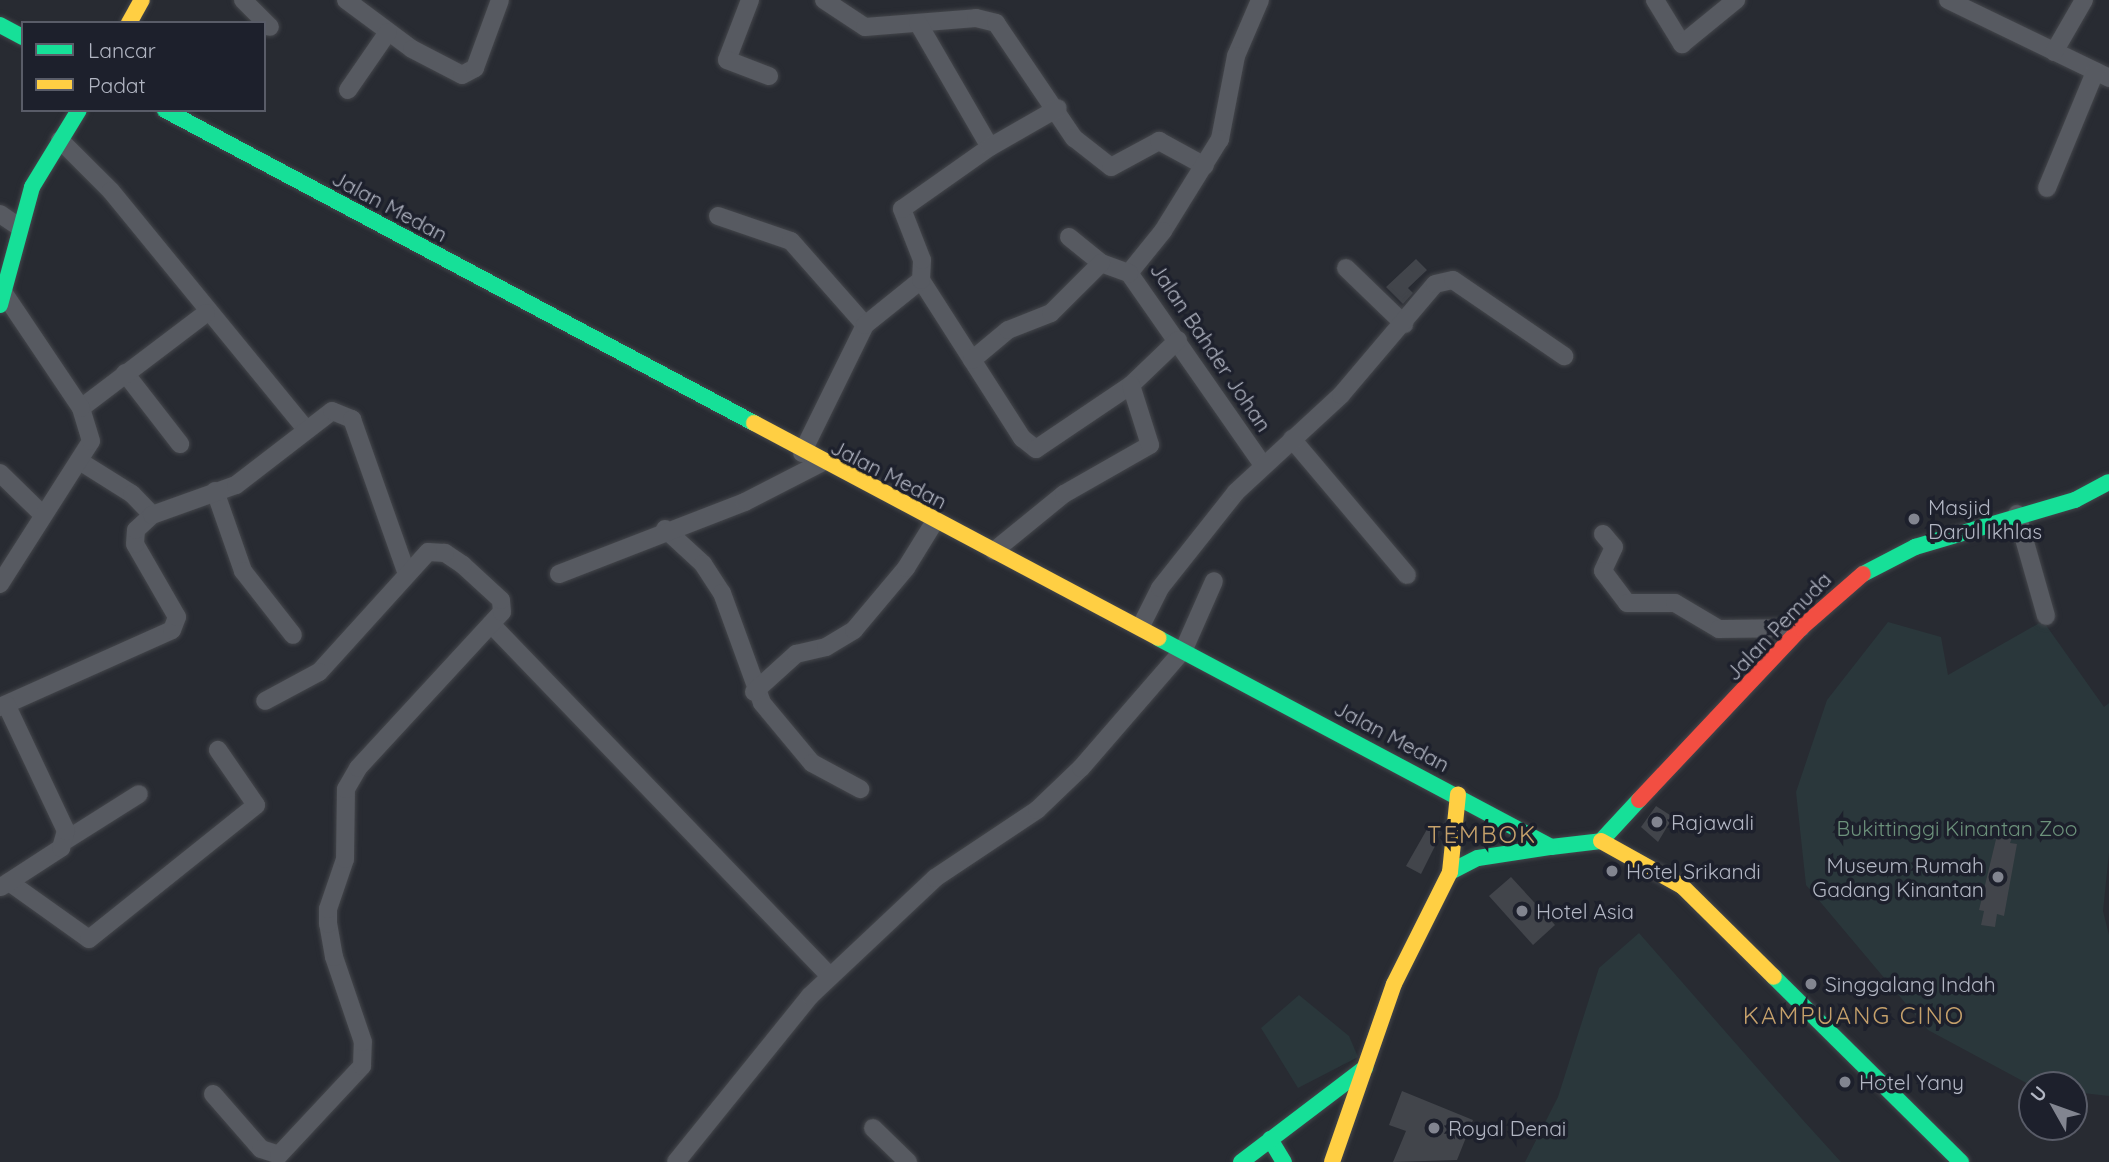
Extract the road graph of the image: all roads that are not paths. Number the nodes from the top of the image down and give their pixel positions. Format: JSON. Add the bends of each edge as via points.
{"nodes":[{"id":1,"x":142,"y":0,"type":"edge"},
{"id":2,"x":243,"y":0,"type":"edge"},
{"id":3,"x":346,"y":0,"type":"edge"},
{"id":4,"x":500,"y":0,"type":"edge"},
{"id":5,"x":750,"y":0,"type":"edge"},
{"id":6,"x":824,"y":0,"type":"edge"},
{"id":7,"x":1260,"y":0,"type":"edge"},
{"id":8,"x":1655,"y":0,"type":"edge"},
{"id":9,"x":1736,"y":0,"type":"edge"},
{"id":10,"x":2084,"y":0,"type":"edge"},
{"id":11,"x":1953,"y":1,"type":"edge"},
{"id":12,"x":130,"y":21,"type":"edge"},
{"id":13,"x":264,"y":21,"type":"edge"},
{"id":14,"x":266,"y":23,"type":"edge"},
{"id":15,"x":918,"y":23,"type":"junction"},
{"id":16,"x":0,"y":25,"type":"edge"},
{"id":17,"x":270,"y":27,"type":"dead end"},
{"id":18,"x":388,"y":32,"type":"junction"},
{"id":19,"x":21,"y":36,"type":"edge"},
{"id":20,"x":2054,"y":52,"type":"junction"},
{"id":21,"x":2102,"y":75,"type":"edge"},
{"id":22,"x":769,"y":76,"type":"dead end"},
{"id":23,"x":348,"y":90,"type":"dead end"},
{"id":24,"x":1058,"y":108,"type":"junction"},
{"id":25,"x":78,"y":112,"type":"edge"},
{"id":26,"x":169,"y":112,"type":"edge"},
{"id":27,"x":60,"y":140,"type":"junction"},
{"id":28,"x":990,"y":147,"type":"junction"},
{"id":29,"x":1205,"y":166,"type":"junction"},
{"id":30,"x":2047,"y":188,"type":"dead end"},
{"id":31,"x":0,"y":214,"type":"edge"},
{"id":32,"x":718,"y":216,"type":"dead end"},
{"id":33,"x":19,"y":227,"type":"junction"},
{"id":34,"x":1069,"y":237,"type":"dead end"},
{"id":35,"x":1101,"y":263,"type":"junction"},
{"id":36,"x":1346,"y":268,"type":"dead end"},
{"id":37,"x":1129,"y":274,"type":"junction"},
{"id":38,"x":921,"y":280,"type":"junction"},
{"id":39,"x":2,"y":300,"type":"edge"},
{"id":40,"x":206,"y":313,"type":"junction"},
{"id":41,"x":1405,"y":324,"type":"junction"},
{"id":42,"x":865,"y":325,"type":"junction"},
{"id":43,"x":1178,"y":340,"type":"junction"},
{"id":44,"x":1564,"y":356,"type":"dead end"},
{"id":45,"x":972,"y":360,"type":"junction"},
{"id":46,"x":125,"y":373,"type":"junction"},
{"id":47,"x":1131,"y":384,"type":"junction"},
{"id":48,"x":81,"y":408,"type":"junction"},
{"id":49,"x":306,"y":429,"type":"junction"},
{"id":50,"x":1292,"y":439,"type":"junction"},
{"id":51,"x":180,"y":444,"type":"dead end"},
{"id":52,"x":802,"y":453,"type":"junction"},
{"id":53,"x":81,"y":462,"type":"junction"},
{"id":54,"x":821,"y":463,"type":"junction"},
{"id":55,"x":1262,"y":464,"type":"junction"},
{"id":56,"x":0,"y":473,"type":"edge"},
{"id":57,"x":2109,"y":482,"type":"edge"},
{"id":58,"x":215,"y":491,"type":"junction"},
{"id":59,"x":2017,"y":514,"type":"junction"},
{"id":60,"x":43,"y":515,"type":"junction"},
{"id":61,"x":152,"y":515,"type":"junction"},
{"id":62,"x":935,"y":522,"type":"junction"},
{"id":63,"x":665,"y":529,"type":"junction"},
{"id":64,"x":1603,"y":534,"type":"dead end"},
{"id":65,"x":995,"y":551,"type":"junction"},
{"id":66,"x":407,"y":574,"type":"junction"},
{"id":67,"x":559,"y":574,"type":"dead end"},
{"id":68,"x":1407,"y":575,"type":"dead end"},
{"id":69,"x":1213,"y":581,"type":"dead end"},
{"id":70,"x":0,"y":584,"type":"edge"},
{"id":71,"x":2046,"y":616,"type":"dead end"},
{"id":72,"x":491,"y":624,"type":"junction"},
{"id":73,"x":1141,"y":626,"type":"junction"},
{"id":74,"x":1801,"y":628,"type":"junction"},
{"id":75,"x":293,"y":635,"type":"dead end"},
{"id":76,"x":1185,"y":649,"type":"junction"},
{"id":77,"x":754,"y":692,"type":"junction"},
{"id":78,"x":265,"y":702,"type":"dead end"},
{"id":79,"x":3,"y":706,"type":"edge"},
{"id":80,"x":218,"y":750,"type":"dead end"},
{"id":81,"x":860,"y":789,"type":"dead end"},
{"id":82,"x":139,"y":794,"type":"dead end"},
{"id":83,"x":1458,"y":794,"type":"junction"},
{"id":84,"x":66,"y":839,"type":"junction"},
{"id":85,"x":1601,"y":841,"type":"junction"},
{"id":86,"x":1551,"y":847,"type":"junction"},
{"id":87,"x":1450,"y":872,"type":"junction"},
{"id":88,"x":5,"y":885,"type":"edge"},
{"id":89,"x":830,"y":976,"type":"junction"},
{"id":90,"x":1365,"y":1068,"type":"junction"},
{"id":91,"x":214,"y":1094,"type":"dead end"},
{"id":92,"x":873,"y":1128,"type":"dead end"},
{"id":93,"x":1270,"y":1139,"type":"junction"},
{"id":94,"x":901,"y":1160,"type":"edge"},
{"id":95,"x":676,"y":1162,"type":"edge"},
{"id":96,"x":1241,"y":1162,"type":"edge"},
{"id":97,"x":1284,"y":1162,"type":"edge"},
{"id":98,"x":1332,"y":1162,"type":"edge"},
{"id":99,"x":1961,"y":1162,"type":"edge"}],
"edges":[{"from":1,"to":12,"type":"main road"},
{"from":2,"to":13,"type":"street"},
{"from":3,"to":18,"type":"street"},
{"from":4,"to":18,"type":"street","via":[[470,74],[462,75]]},
{"from":5,"to":22,"type":"street","via":[[727,60]]},
{"from":6,"to":15,"type":"street","via":[[865,27]]},
{"from":7,"to":29,"type":"street","name":"Jalan Bahder Johan","via":[[1236,56],[1220,139]]},
{"from":8,"to":9,"type":"street","via":[[1682,44]]},
{"from":10,"to":20,"type":"street"},
{"from":11,"to":20,"type":"street"},
{"from":14,"to":17,"type":"street"},
{"from":15,"to":24,"type":"street","via":[[976,18],[996,23]]},
{"from":15,"to":28,"type":"street"},
{"from":16,"to":19,"type":"main road"},
{"from":18,"to":23,"type":"street"},
{"from":20,"to":21,"type":"street"},
{"from":21,"to":30,"type":"street"},
{"from":24,"to":28,"type":"street"},
{"from":24,"to":29,"type":"street","via":[[1074,138],[1111,167],[1159,141]]},
{"from":25,"to":27,"type":"main road"},
{"from":26,"to":52,"type":"main road","name":"Jalan Medan"},
{"from":27,"to":33,"type":"main road","via":[[32,187]]},
{"from":27,"to":40,"type":"street","via":[[111,191]]},
{"from":28,"to":38,"type":"street","via":[[902,209],[922,260]]},
{"from":29,"to":37,"type":"street","name":"Jalan Bahder Johan"},
{"from":31,"to":33,"type":"street"},
{"from":32,"to":42,"type":"street","via":[[791,242]]},
{"from":33,"to":39,"type":"main road"},
{"from":34,"to":35,"type":"street"},
{"from":35,"to":37,"type":"street"},
{"from":35,"to":45,"type":"street","via":[[1051,313],[1008,330]]},
{"from":36,"to":41,"type":"street"},
{"from":37,"to":43,"type":"street","name":"Jalan Bahder Johan"},
{"from":38,"to":42,"type":"street"},
{"from":38,"to":45,"type":"street"},
{"from":39,"to":48,"type":"street"},
{"from":40,"to":46,"type":"street"},
{"from":40,"to":49,"type":"street"},
{"from":41,"to":44,"type":"street","via":[[1435,284],[1452,280]]},
{"from":41,"to":50,"type":"street","via":[[1341,396]]},
{"from":42,"to":52,"type":"street"},
{"from":43,"to":47,"type":"street"},
{"from":43,"to":55,"type":"street","name":"Jalan Bahder Johan"},
{"from":45,"to":47,"type":"street","via":[[1021,438],[1036,449]]},
{"from":46,"to":48,"type":"street"},
{"from":46,"to":51,"type":"street"},
{"from":47,"to":65,"type":"street","via":[[1150,445],[1064,494]]},
{"from":48,"to":53,"type":"street","via":[[91,441]]},
{"from":49,"to":58,"type":"street","via":[[263,467]]},
{"from":49,"to":66,"type":"street","via":[[332,411],[352,419]]},
{"from":50,"to":55,"type":"street"},
{"from":50,"to":68,"type":"street"},
{"from":52,"to":54,"type":"main road","name":"Jalan Medan"},
{"from":53,"to":60,"type":"street"},
{"from":53,"to":61,"type":"street","via":[[132,494]]},
{"from":54,"to":62,"type":"main road","name":"Jalan Medan"},
{"from":54,"to":63,"type":"street","via":[[745,502]]},
{"from":55,"to":73,"type":"street","name":"Jalan Bahder Johan","via":[[1180,561]]},
{"from":56,"to":60,"type":"street"},
{"from":57,"to":59,"type":"main road","name":"Jalan Pemuda","via":[[2075,500]]},
{"from":58,"to":61,"type":"street"},
{"from":58,"to":75,"type":"street","via":[[243,570]]},
{"from":59,"to":71,"type":"street"},
{"from":59,"to":74,"type":"main road","name":"Jalan Pemuda","via":[[1895,556],[1854,579]]},
{"from":60,"to":70,"type":"street"},
{"from":61,"to":79,"type":"street","via":[[133,537],[177,625]]},
{"from":62,"to":65,"type":"main road","name":"Jalan Medan"},
{"from":62,"to":77,"type":"street","via":[[906,568],[854,630],[826,647],[796,654]]},
{"from":63,"to":67,"type":"street"},
{"from":63,"to":77,"type":"street","via":[[703,564],[722,593]]},
{"from":64,"to":74,"type":"street","via":[[1614,547],[1603,571],[1627,603],[1675,603],[1719,629]]},
{"from":65,"to":73,"type":"main road","name":"Jalan Medan"},
{"from":66,"to":72,"type":"street","via":[[428,552],[445,553],[501,600],[502,612]]},
{"from":66,"to":78,"type":"street","via":[[320,672]]},
{"from":69,"to":76,"type":"street"},
{"from":72,"to":89,"type":"street"},
{"from":72,"to":91,"type":"street","via":[[358,768],[346,789],[345,859],[328,909],[328,924],[334,957],[363,1042],[362,1066],[279,1155],[261,1149]]},
{"from":73,"to":76,"type":"main road","name":"Jalan Medan"},
{"from":74,"to":85,"type":"main road","name":"Jalan Pemuda"},
{"from":76,"to":83,"type":"main road","name":"Jalan Medan"},
{"from":76,"to":89,"type":"street","via":[[1055,795],[935,878]]},
{"from":77,"to":81,"type":"street","via":[[812,763]]},
{"from":79,"to":84,"type":"street","via":[[60,815]]},
{"from":80,"to":88,"type":"street","via":[[257,800],[253,809],[152,884],[125,915],[89,939]]},
{"from":82,"to":84,"type":"street"},
{"from":83,"to":86,"type":"main road","name":"Jalan Medan"},
{"from":83,"to":87,"type":"main road"},
{"from":84,"to":88,"type":"street","via":[[52,856]]},
{"from":85,"to":86,"type":"main road"},
{"from":85,"to":99,"type":"main road","via":[[1682,886]]},
{"from":86,"to":87,"type":"main road","via":[[1478,858]]},
{"from":87,"to":90,"type":"main road","via":[[1394,984]]},
{"from":89,"to":95,"type":"street","via":[[723,1098]]},
{"from":90,"to":93,"type":"main road"},
{"from":90,"to":98,"type":"main road"},
{"from":92,"to":94,"type":"street"},
{"from":93,"to":96,"type":"main road"},
{"from":93,"to":97,"type":"main road"}]}
